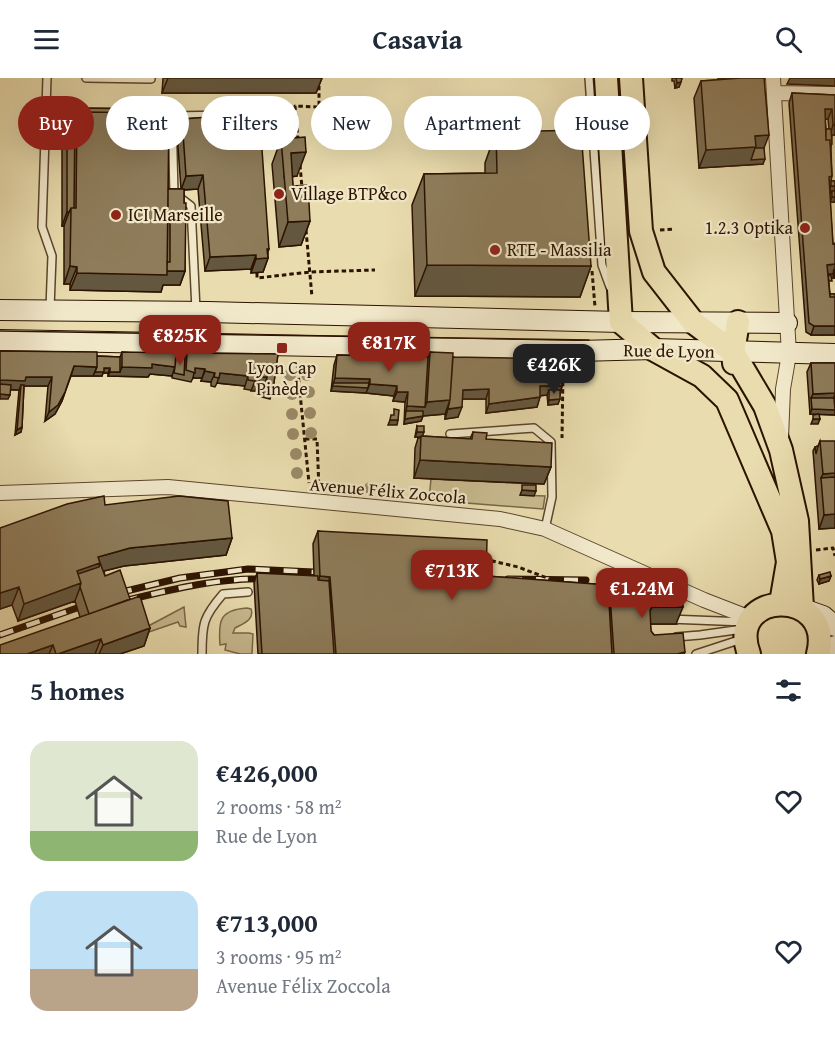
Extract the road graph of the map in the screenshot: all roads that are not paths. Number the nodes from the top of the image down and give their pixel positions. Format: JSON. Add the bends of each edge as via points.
{"nodes":[{"id":1,"x":47,"y":78,"type":"edge"},
{"id":2,"x":86,"y":78,"type":"edge"},
{"id":3,"x":589,"y":78,"type":"edge"},
{"id":4,"x":606,"y":78,"type":"edge"},
{"id":5,"x":631,"y":78,"type":"edge"},
{"id":6,"x":773,"y":78,"type":"edge"},
{"id":7,"x":151,"y":79,"type":"edge"},
{"id":8,"x":774,"y":93,"type":"junction"},
{"id":9,"x":835,"y":94,"type":"edge"},
{"id":10,"x":201,"y":116,"type":"edge"},
{"id":11,"x":0,"y":310,"type":"edge"},
{"id":12,"x":50,"y":310,"type":"junction"},
{"id":13,"x":196,"y":312,"type":"junction"},
{"id":14,"x":621,"y":322,"type":"junction"},
{"id":15,"x":693,"y":322,"type":"junction"},
{"id":16,"x":738,"y":322,"type":"junction"},
{"id":17,"x":788,"y":323,"type":"junction"},
{"id":18,"x":0,"y":340,"type":"edge"},
{"id":19,"x":653,"y":350,"type":"junction"},
{"id":20,"x":733,"y":352,"type":"junction"},
{"id":21,"x":789,"y":354,"type":"junction"},
{"id":22,"x":835,"y":354,"type":"edge"},
{"id":23,"x":742,"y":433,"type":"junction"},
{"id":24,"x":450,"y":434,"type":"dead end"},
{"id":25,"x":781,"y":450,"type":"junction"},
{"id":26,"x":0,"y":493,"type":"edge"},
{"id":27,"x":545,"y":529,"type":"junction"},
{"id":28,"x":248,"y":592,"type":"dead end"},
{"id":29,"x":796,"y":607,"type":"junction"},
{"id":30,"x":656,"y":618,"type":"edge"},
{"id":31,"x":835,"y":626,"type":"edge"},
{"id":32,"x":749,"y":632,"type":"edge"},
{"id":33,"x":667,"y":637,"type":"edge"},
{"id":34,"x":835,"y":645,"type":"edge"},
{"id":35,"x":202,"y":654,"type":"edge"},
{"id":36,"x":696,"y":654,"type":"edge"},
{"id":37,"x":820,"y":654,"type":"edge"}],
"edges":[{"from":1,"to":12,"type":"lane","via":[[42,227],[52,256]]},
{"from":2,"to":7,"type":"lane"},
{"from":3,"to":14,"type":"lane","via":[[602,265]]},
{"from":4,"to":14,"type":"main road"},
{"from":5,"to":15,"type":"main road","via":[[641,231],[654,272]]},
{"from":6,"to":8,"type":"street"},
{"from":8,"to":9,"type":"street"},
{"from":8,"to":17,"type":"street"},
{"from":10,"to":13,"type":"lane","via":[[171,116],[174,193],[191,206]]},
{"from":11,"to":12,"type":"street","name":"Rue de Lyon"},
{"from":12,"to":13,"type":"street","name":"Rue de Lyon"},
{"from":13,"to":14,"type":"street","name":"Rue de Lyon"},
{"from":14,"to":15,"type":"street","name":"Rue de Lyon"},
{"from":14,"to":19,"type":"main road"},
{"from":15,"to":16,"type":"street","name":"Rue de Lyon"},
{"from":15,"to":20,"type":"main road"},
{"from":16,"to":17,"type":"street","name":"Rue de Lyon"},
{"from":16,"to":20,"type":"main road"},
{"from":17,"to":21,"type":"street"},
{"from":18,"to":19,"type":"street","name":"Rue de Lyon"},
{"from":19,"to":20,"type":"street","name":"Rue de Lyon"},
{"from":19,"to":23,"type":"main road","via":[[702,376],[727,400]]},
{"from":20,"to":21,"type":"street","name":"Rue de Lyon"},
{"from":20,"to":23,"type":"main road"},
{"from":20,"to":25,"type":"main road","via":[[765,406]]},
{"from":21,"to":22,"type":"street","name":"Rue de Lyon"},
{"from":21,"to":25,"type":"street","via":[[783,389]]},
{"from":23,"to":29,"type":"main road","via":[[783,531]]},
{"from":24,"to":27,"type":"lane","via":[[534,428],[551,442],[552,497]]},
{"from":25,"to":29,"type":"main road","via":[[797,520]]},
{"from":26,"to":27,"type":"street","name":"Avenue Félix Zoccola","via":[[168,487],[500,519]]},
{"from":27,"to":32,"type":"street","name":"Avenue Félix Zoccola","via":[[704,600]]},
{"from":28,"to":35,"type":"lane","via":[[223,594],[207,611]]},
{"from":29,"to":31,"type":"street","via":[[823,616]]},
{"from":29,"to":32,"type":"main road","via":[[767,607]]},
{"from":29,"to":37,"type":"main road","via":[[814,619],[820,633]]},
{"from":30,"to":32,"type":"lane"},
{"from":32,"to":33,"type":"lane"},
{"from":32,"to":36,"type":"lane"},
{"from":34,"to":37,"type":"street"}]}
